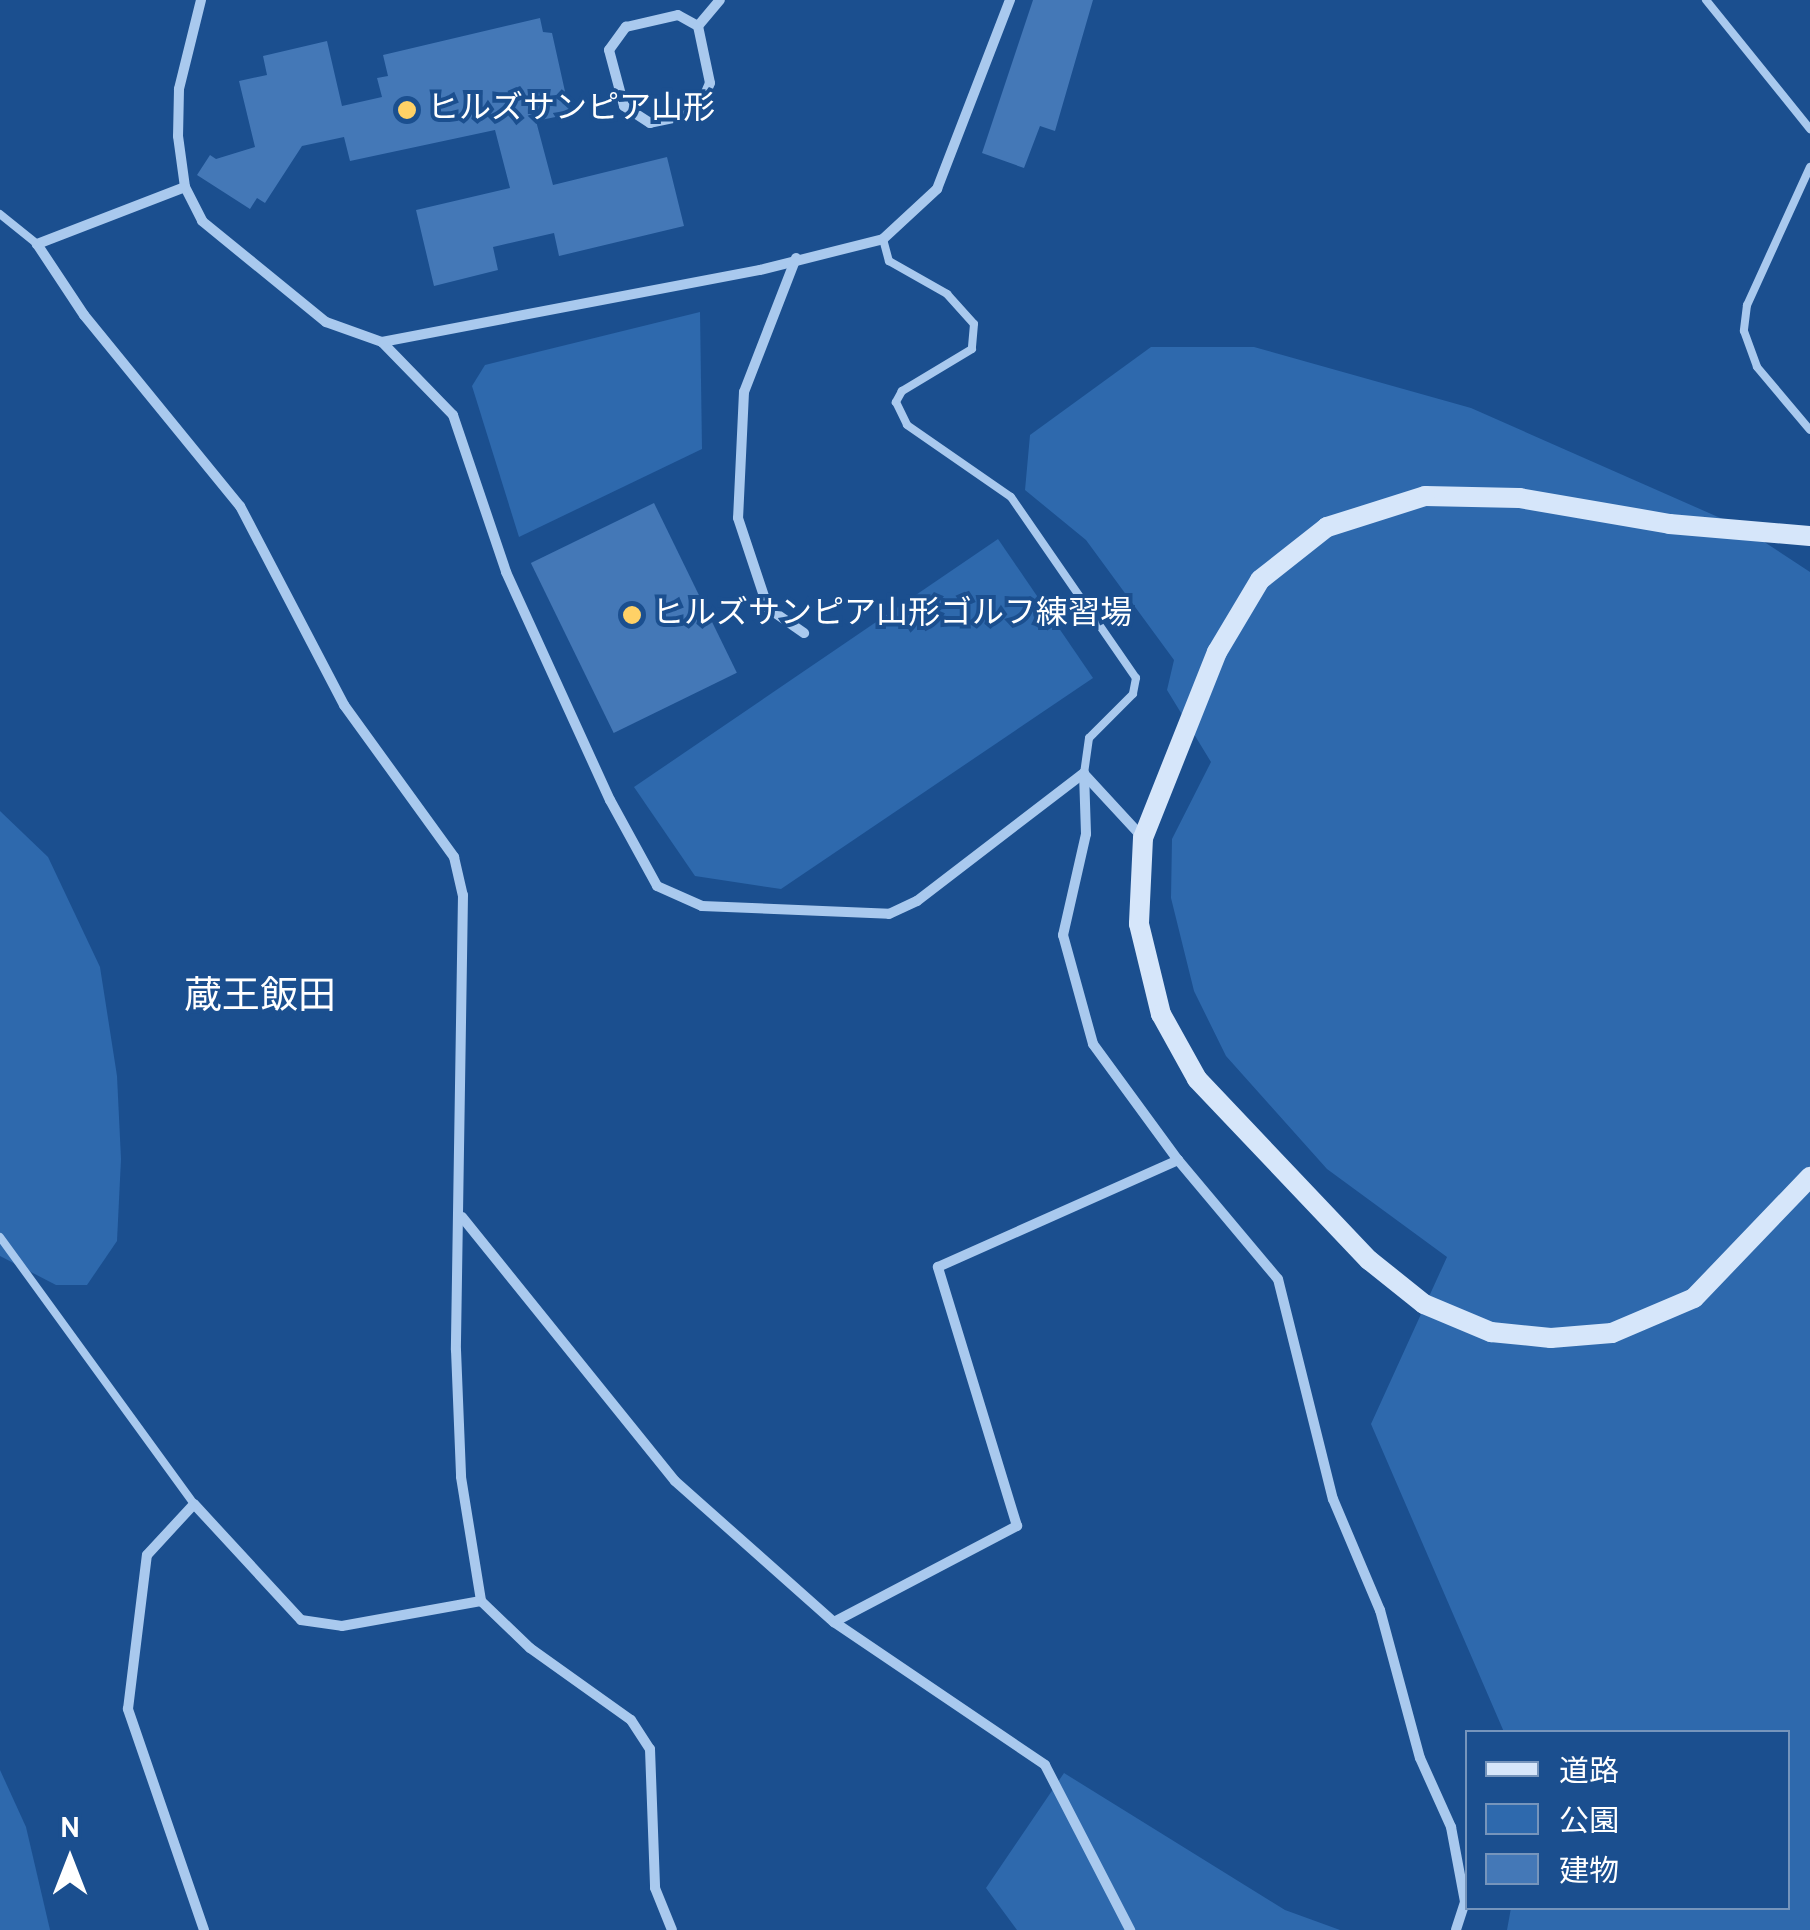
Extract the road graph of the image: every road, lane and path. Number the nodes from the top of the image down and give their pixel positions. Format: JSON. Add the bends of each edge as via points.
{"nodes":[{"id":1,"x":201,"y":0,"type":"edge"},
{"id":2,"x":720,"y":0,"type":"edge"},
{"id":3,"x":1010,"y":0,"type":"edge"},
{"id":4,"x":1706,"y":0,"type":"edge"},
{"id":5,"x":698,"y":26,"type":"junction"},
{"id":6,"x":1810,"y":129,"type":"edge"},
{"id":7,"x":1810,"y":168,"type":"edge"},
{"id":8,"x":186,"y":187,"type":"junction"},
{"id":9,"x":0,"y":214,"type":"edge"},
{"id":10,"x":882,"y":238,"type":"junction"},
{"id":11,"x":37,"y":244,"type":"junction"},
{"id":12,"x":796,"y":258,"type":"junction"},
{"id":13,"x":382,"y":342,"type":"junction"},
{"id":14,"x":1810,"y":430,"type":"edge"},
{"id":15,"x":1810,"y":536,"type":"edge"},
{"id":16,"x":804,"y":632,"type":"dead end"},
{"id":17,"x":1084,"y":773,"type":"junction"},
{"id":18,"x":1143,"y":838,"type":"junction"},
{"id":19,"x":1178,"y":1160,"type":"junction"},
{"id":20,"x":1810,"y":1177,"type":"edge"},
{"id":21,"x":462,"y":1216,"type":"junction"},
{"id":22,"x":0,"y":1237,"type":"edge"},
{"id":23,"x":194,"y":1504,"type":"junction"},
{"id":24,"x":480,"y":1601,"type":"junction"},
{"id":25,"x":834,"y":1622,"type":"junction"},
{"id":26,"x":204,"y":1930,"type":"edge"},
{"id":27,"x":672,"y":1930,"type":"edge"},
{"id":28,"x":1130,"y":1930,"type":"edge"},
{"id":29,"x":1456,"y":1930,"type":"edge"}],
"edges":[{"from":1,"to":8,"type":"street","via":[[179,89]]},
{"from":2,"to":5,"type":"street"},
{"from":3,"to":10,"type":"street","via":[[937,189]]},
{"from":4,"to":6,"type":"lane"},
{"from":5,"to":5,"type":"street","via":[[710,83],[697,112],[650,123],[624,106],[609,50],[626,28],[678,14]]},
{"from":7,"to":14,"type":"lane","via":[[1747,305],[1744,331],[1757,368]]},
{"from":8,"to":11,"type":"street"},
{"from":8,"to":13,"type":"street","via":[[202,221],[239,256],[326,322]]},
{"from":9,"to":11,"type":"lane"},
{"from":10,"to":12,"type":"street"},
{"from":10,"to":17,"type":"lane","via":[[889,261],[947,294],[974,324],[972,349],[902,391],[896,402],[907,424],[1011,496],[1136,678],[1133,694],[1089,738]]},
{"from":11,"to":21,"type":"street","via":[[84,315],[240,506],[344,705],[454,856],[463,895]]},
{"from":12,"to":13,"type":"street"},
{"from":12,"to":16,"type":"street","via":[[744,392],[738,518],[768,608]]},
{"from":13,"to":17,"type":"street","via":[[453,414],[530,626],[644,867],[673,898],[702,906],[890,914],[917,901]]},
{"from":15,"to":18,"type":"street","via":[[1670,524],[1519,498],[1425,496],[1327,528],[1260,580],[1216,652]]},
{"from":17,"to":18,"type":"street"},
{"from":17,"to":19,"type":"street","via":[[1086,834],[1064,934],[1094,1044]]},
{"from":18,"to":20,"type":"street","via":[[1139,924],[1161,1014],[1197,1079],[1334,1228],[1424,1304],[1491,1332],[1550,1338],[1612,1333],[1694,1298]]},
{"from":19,"to":25,"type":"street","via":[[938,1267],[1017,1526]]},
{"from":19,"to":29,"type":"street","via":[[1278,1279],[1332,1498],[1380,1610],[1420,1758],[1451,1827],[1465,1902]]},
{"from":21,"to":24,"type":"street","via":[[456,1350],[461,1477]]},
{"from":21,"to":25,"type":"street","via":[[675,1482]]},
{"from":22,"to":23,"type":"lane"},
{"from":23,"to":24,"type":"street","via":[[302,1620],[342,1626]]},
{"from":23,"to":26,"type":"street","via":[[147,1556],[128,1709]]},
{"from":24,"to":27,"type":"street","via":[[530,1648],[631,1720],[650,1748],[654,1888]]},
{"from":25,"to":28,"type":"street","via":[[1044,1765]]}]}
